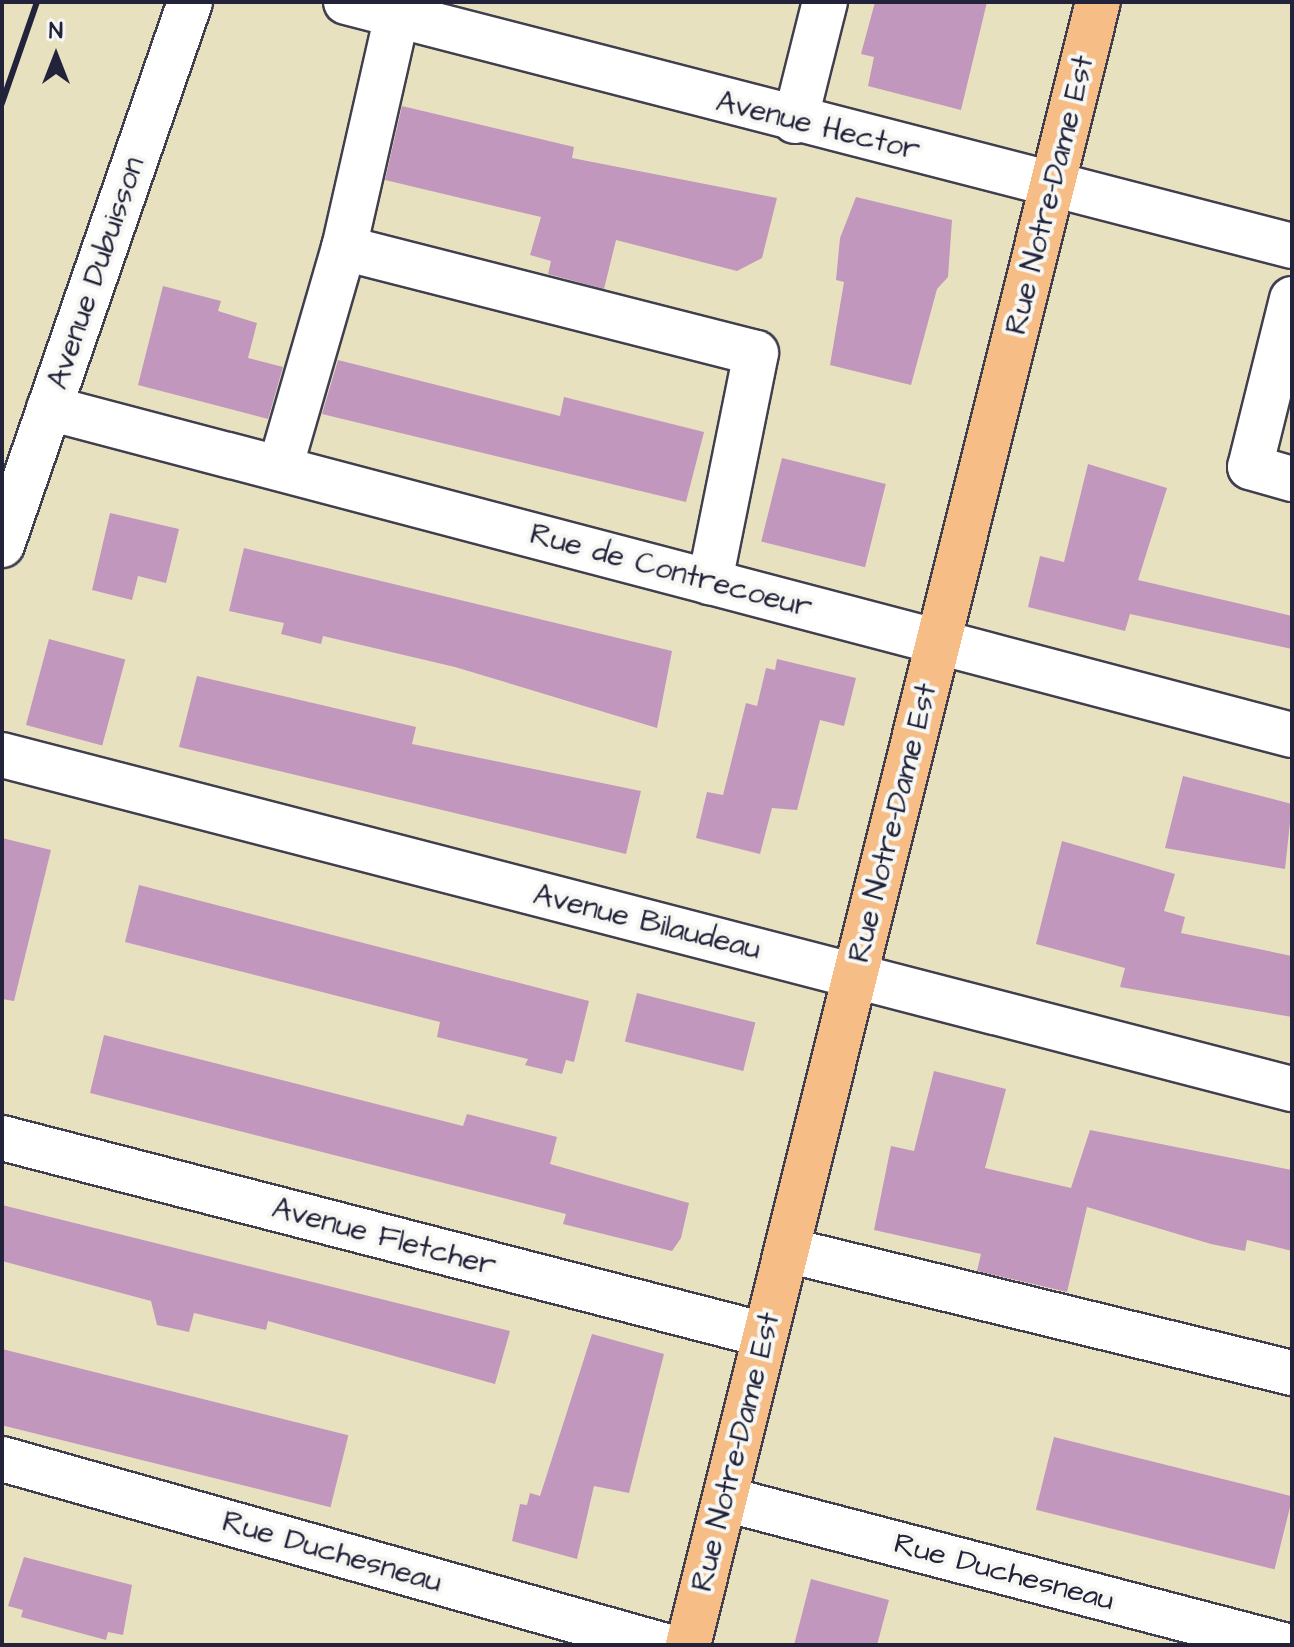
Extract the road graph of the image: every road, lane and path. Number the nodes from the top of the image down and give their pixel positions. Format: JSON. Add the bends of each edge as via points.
{"nodes":[{"id":1,"x":190,"y":2,"type":"edge"},
{"id":2,"x":346,"y":2,"type":"edge"},
{"id":3,"x":825,"y":2,"type":"edge"},
{"id":4,"x":1098,"y":2,"type":"edge"},
{"id":5,"x":397,"y":15,"type":"junction"},
{"id":6,"x":461,"y":16,"type":"edge"},
{"id":7,"x":795,"y":121,"type":"junction"},
{"id":8,"x":1052,"y":185,"type":"junction"},
{"id":9,"x":1292,"y":246,"type":"edge"},
{"id":10,"x":344,"y":248,"type":"junction"},
{"id":11,"x":1292,"y":299,"type":"edge"},
{"id":12,"x":49,"y":408,"type":"junction"},
{"id":13,"x":280,"y":468,"type":"junction"},
{"id":14,"x":1292,"y":479,"type":"edge"},
{"id":15,"x":2,"y":545,"type":"edge"},
{"id":16,"x":710,"y":582,"type":"junction"},
{"id":17,"x":938,"y":642,"type":"junction"},
{"id":18,"x":1292,"y":735,"type":"edge"},
{"id":19,"x":2,"y":755,"type":"edge"},
{"id":20,"x":855,"y":976,"type":"junction"},
{"id":21,"x":1292,"y":1089,"type":"edge"},
{"id":22,"x":2,"y":1138,"type":"edge"},
{"id":23,"x":787,"y":1250,"type":"junction"},
{"id":24,"x":765,"y":1335,"type":"junction"},
{"id":25,"x":1292,"y":1373,"type":"edge"},
{"id":26,"x":2,"y":1459,"type":"edge"},
{"id":27,"x":725,"y":1499,"type":"junction"},
{"id":28,"x":662,"y":1645,"type":"edge"},
{"id":29,"x":688,"y":1645,"type":"edge"},
{"id":30,"x":1283,"y":1645,"type":"edge"}],
"edges":[{"from":1,"to":12,"type":"street","name":"Avenue Dubuisson"},
{"from":2,"to":5,"type":"street","name":"Avenue Hector"},
{"from":3,"to":7,"type":"street"},
{"from":4,"to":8,"type":"main road","name":"Rue Notre-Dame Est"},
{"from":5,"to":6,"type":"street","name":"Avenue Hector"},
{"from":5,"to":10,"type":"street"},
{"from":6,"to":7,"type":"street","name":"Avenue Hector"},
{"from":7,"to":8,"type":"street","name":"Avenue Hector"},
{"from":8,"to":9,"type":"street","name":"Avenue Hector"},
{"from":8,"to":17,"type":"main road","name":"Rue Notre-Dame Est"},
{"from":10,"to":13,"type":"street"},
{"from":10,"to":16,"type":"street","via":[[756,353]]},
{"from":11,"to":14,"type":"street","via":[[1250,467]]},
{"from":12,"to":13,"type":"street","name":"Rue de Contrecoeur"},
{"from":12,"to":15,"type":"street","name":"Avenue Dubuisson"},
{"from":13,"to":16,"type":"street","name":"Rue de Contrecoeur"},
{"from":16,"to":17,"type":"street","name":"Rue de Contrecoeur"},
{"from":17,"to":18,"type":"street","name":"Rue de Contrecoeur"},
{"from":17,"to":20,"type":"main road","name":"Rue Notre-Dame Est"},
{"from":19,"to":20,"type":"street","name":"Avenue Bilaudeau"},
{"from":20,"to":21,"type":"street","name":"Avenue Bilaudeau"},
{"from":20,"to":23,"type":"main road","name":"Rue Notre-Dame Est"},
{"from":22,"to":24,"type":"street","name":"Avenue Fletcher"},
{"from":23,"to":24,"type":"main road","name":"Rue Notre-Dame Est"},
{"from":23,"to":25,"type":"street"},
{"from":24,"to":27,"type":"main road","name":"Rue Notre-Dame Est"},
{"from":26,"to":28,"type":"street","name":"Rue Duchesneau"},
{"from":27,"to":29,"type":"main road","name":"Rue Notre-Dame Est"},
{"from":27,"to":30,"type":"street","name":"Rue Duchesneau"}]}
